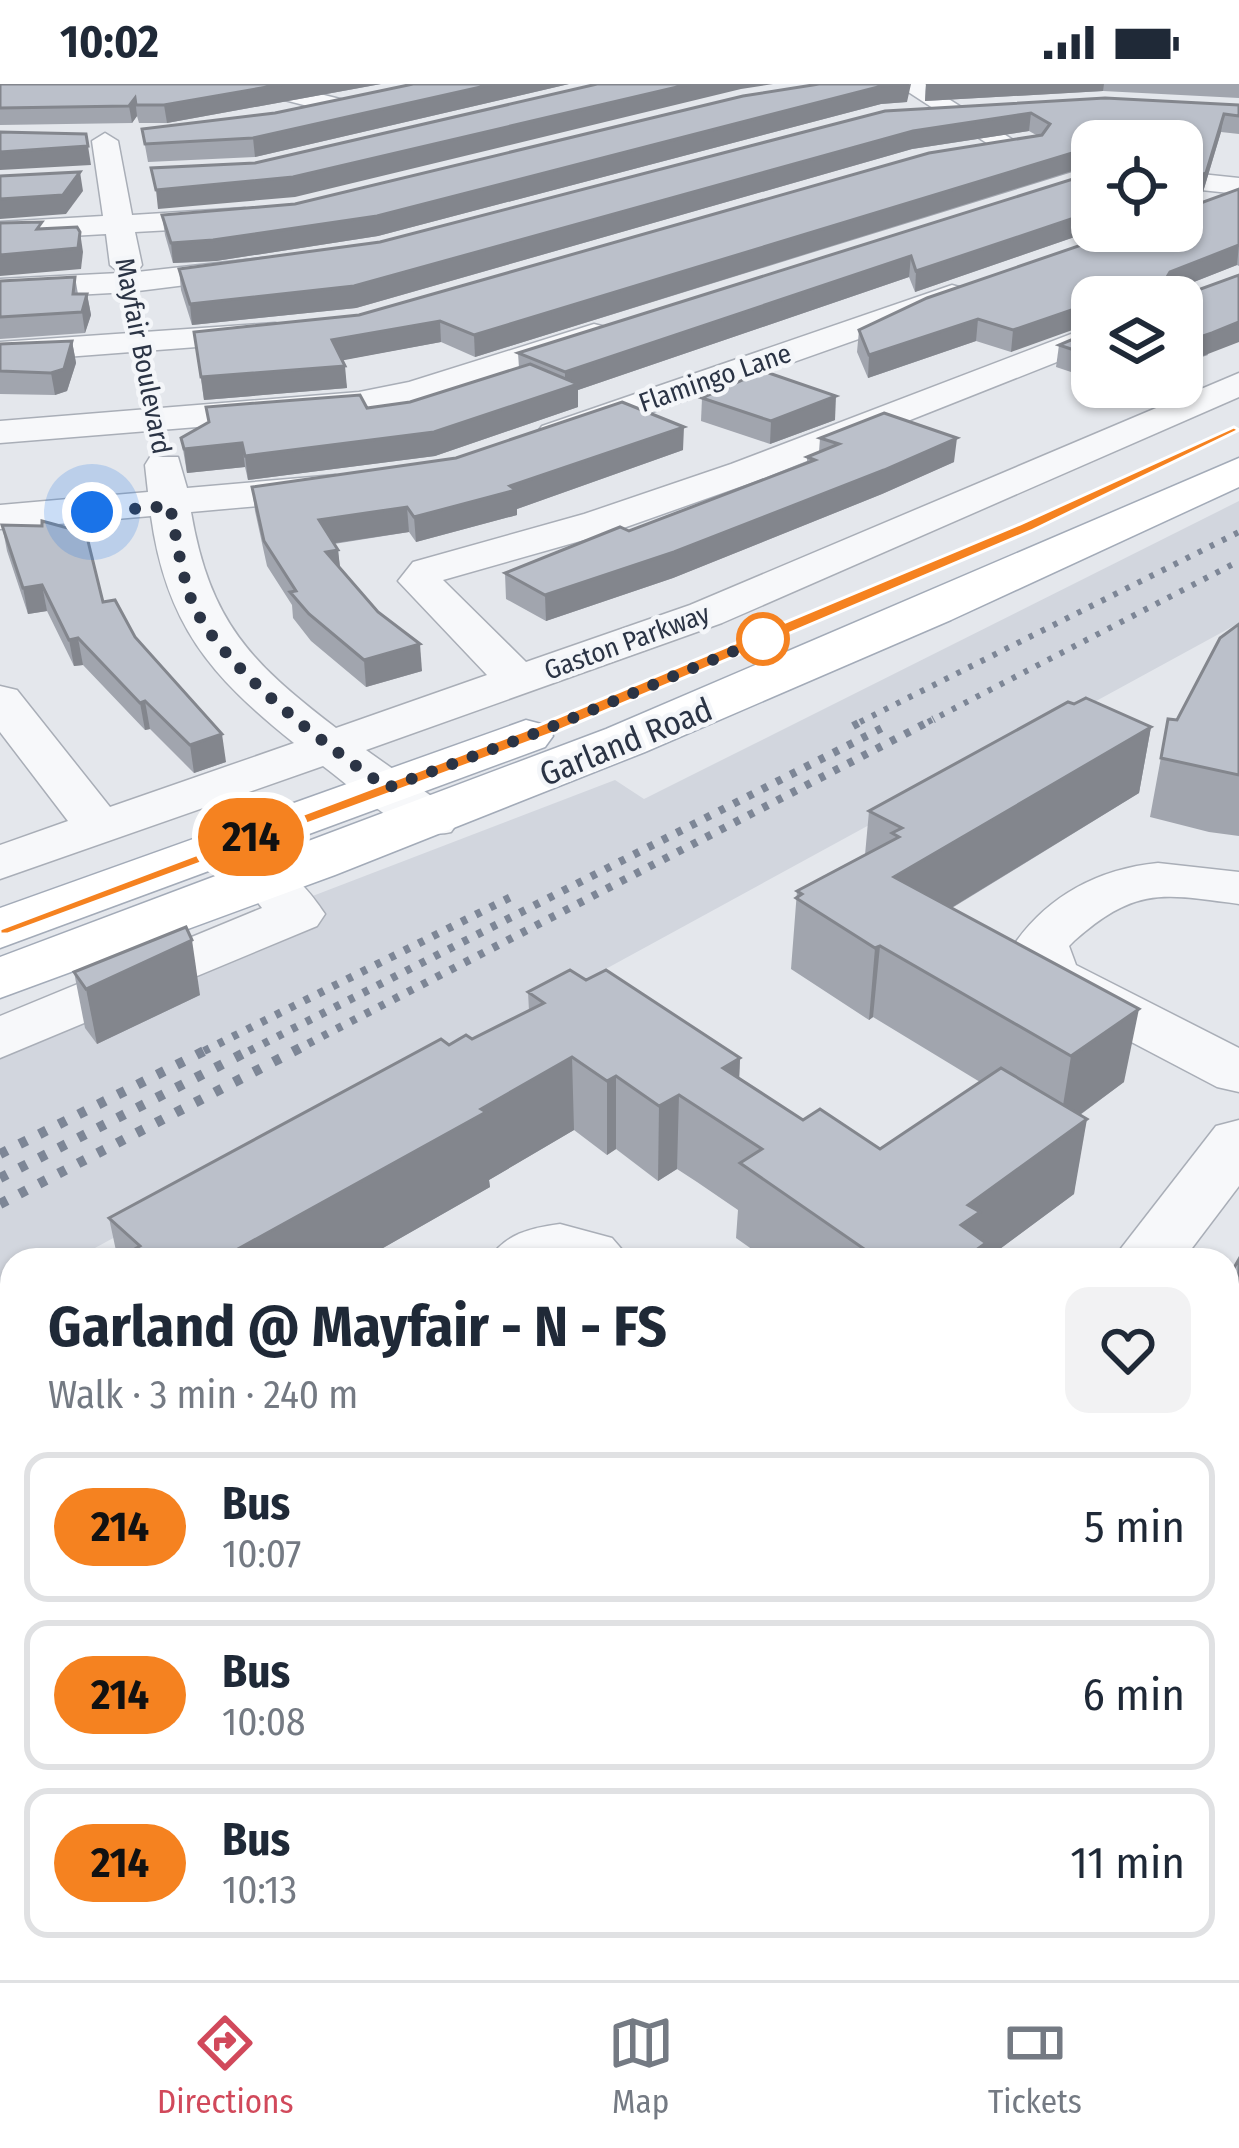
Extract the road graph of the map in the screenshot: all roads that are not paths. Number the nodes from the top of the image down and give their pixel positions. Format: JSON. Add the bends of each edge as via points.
{"nodes":[{"id":1,"x":245,"y":86,"type":"edge"},
{"id":2,"x":906,"y":99,"type":"edge"},
{"id":3,"x":988,"y":107,"type":"edge"},
{"id":4,"x":951,"y":110,"type":"junction"},
{"id":5,"x":270,"y":120,"type":"edge"},
{"id":6,"x":103,"y":141,"type":"dead end"},
{"id":7,"x":951,"y":152,"type":"edge"},
{"id":8,"x":1203,"y":184,"type":"edge"},
{"id":9,"x":1239,"y":190,"type":"edge"},
{"id":10,"x":1203,"y":207,"type":"edge"},
{"id":11,"x":278,"y":212,"type":"edge"},
{"id":12,"x":117,"y":227,"type":"junction"},
{"id":13,"x":0,"y":231,"type":"edge"},
{"id":14,"x":297,"y":262,"type":"edge"},
{"id":15,"x":130,"y":282,"type":"junction"},
{"id":16,"x":978,"y":286,"type":"edge"},
{"id":17,"x":0,"y":289,"type":"edge"},
{"id":18,"x":619,"y":326,"type":"edge"},
{"id":19,"x":307,"y":330,"type":"edge"},
{"id":20,"x":143,"y":345,"type":"junction"},
{"id":21,"x":1071,"y":345,"type":"edge"},
{"id":22,"x":0,"y":352,"type":"edge"},
{"id":23,"x":1239,"y":384,"type":"edge"},
{"id":24,"x":158,"y":419,"type":"junction"},
{"id":25,"x":1239,"y":430,"type":"edge"},
{"id":26,"x":0,"y":432,"type":"edge"},
{"id":27,"x":530,"y":442,"type":"edge"},
{"id":28,"x":1239,"y":471,"type":"edge"},
{"id":29,"x":380,"y":481,"type":"edge"},
{"id":30,"x":170,"y":506,"type":"junction"},
{"id":31,"x":0,"y":517,"type":"edge"},
{"id":32,"x":1026,"y":528,"type":"junction"},
{"id":33,"x":1076,"y":548,"type":"junction"},
{"id":34,"x":520,"y":682,"type":"junction"},
{"id":35,"x":0,"y":700,"type":"edge"},
{"id":36,"x":332,"y":749,"type":"junction"},
{"id":37,"x":410,"y":804,"type":"junction"},
{"id":38,"x":101,"y":830,"type":"junction"},
{"id":39,"x":0,"y":863,"type":"edge"},
{"id":40,"x":1239,"y":888,"type":"edge"},
{"id":41,"x":0,"y":929,"type":"edge"},
{"id":42,"x":47,"y":979,"type":"edge"},
{"id":43,"x":0,"y":1039,"type":"edge"},
{"id":44,"x":1239,"y":1073,"type":"edge"},
{"id":45,"x":1239,"y":1141,"type":"edge"},
{"id":46,"x":1155,"y":1248,"type":"edge"}],
"edges":[{"from":1,"to":5,"type":"street","via":[[349,104]]},
{"from":2,"to":4,"type":"street"},
{"from":3,"to":4,"type":"street"},
{"from":4,"to":7,"type":"street","via":[[1020,144]]},
{"from":6,"to":12,"type":"street","name":"Mayfair Boulevard"},
{"from":8,"to":9,"type":"street"},
{"from":9,"to":10,"type":"street"},
{"from":11,"to":12,"type":"street"},
{"from":12,"to":13,"type":"street"},
{"from":12,"to":15,"type":"street","name":"Mayfair Boulevard"},
{"from":14,"to":15,"type":"street"},
{"from":15,"to":17,"type":"street"},
{"from":15,"to":20,"type":"street","name":"Mayfair Boulevard"},
{"from":16,"to":27,"type":"street","name":"Flamingo Lane"},
{"from":18,"to":24,"type":"street","via":[[359,403]]},
{"from":19,"to":20,"type":"street"},
{"from":20,"to":22,"type":"street"},
{"from":20,"to":24,"type":"street","name":"Mayfair Boulevard"},
{"from":21,"to":34,"type":"street","via":[[745,472],[428,571],[420,581]]},
{"from":23,"to":34,"type":"street","name":"Gaston Parkway","via":[[706,614]]},
{"from":24,"to":26,"type":"street"},
{"from":24,"to":30,"type":"street","name":"Mayfair Boulevard"},
{"from":25,"to":32,"type":"main road","name":"Garland Road"},
{"from":28,"to":33,"type":"main road","name":"Garland Road"},
{"from":29,"to":30,"type":"street"},
{"from":30,"to":31,"type":"street"},
{"from":30,"to":36,"type":"street","name":"Mayfair Boulevard","via":[[190,598],[208,630]]},
{"from":32,"to":33,"type":"main road"},
{"from":32,"to":37,"type":"main road","name":"Garland Road","via":[[544,730]]},
{"from":33,"to":37,"type":"main road","name":"Garland Road","via":[[828,660]]},
{"from":34,"to":36,"type":"street","name":"Gaston Parkway"},
{"from":35,"to":38,"type":"street"},
{"from":36,"to":37,"type":"street","name":"Mayfair Boulevard"},
{"from":36,"to":38,"type":"street","name":"Gaston Parkway"},
{"from":37,"to":41,"type":"main road","name":"Garland Road"},
{"from":37,"to":42,"type":"main road","name":"Garland Road","via":[[174,939]]},
{"from":38,"to":39,"type":"street","name":"Gaston Parkway"},
{"from":40,"to":44,"type":"street","via":[[1126,881],[1052,929],[1041,946],[1050,973],[1065,984]]},
{"from":42,"to":43,"type":"street"},
{"from":45,"to":46,"type":"street"}]}
